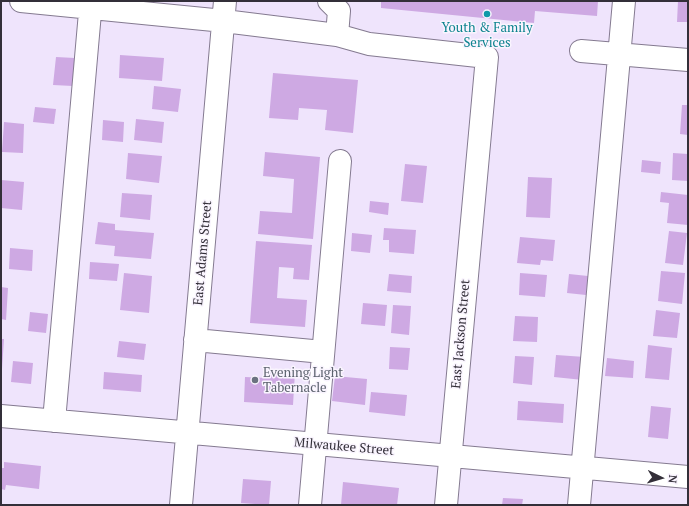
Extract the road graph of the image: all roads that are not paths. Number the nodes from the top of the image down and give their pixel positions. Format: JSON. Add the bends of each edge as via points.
{"nodes":[{"id":1,"x":21,"y":1,"type":"edge"},
{"id":2,"x":328,"y":1,"type":"edge"},
{"id":3,"x":624,"y":1,"type":"edge"},
{"id":4,"x":90,"y":4,"type":"edge"},
{"id":5,"x":224,"y":11,"type":"edge"},
{"id":6,"x":337,"y":35,"type":"junction"},
{"id":7,"x":581,"y":51,"type":"dead end"},
{"id":8,"x":619,"y":54,"type":"junction"},
{"id":9,"x":688,"y":60,"type":"edge"},
{"id":10,"x":340,"y":162,"type":"dead end"},
{"id":11,"x":195,"y":340,"type":"junction"},
{"id":12,"x":323,"y":352,"type":"junction"},
{"id":13,"x":1,"y":416,"type":"edge"},
{"id":14,"x":54,"y":421,"type":"junction"},
{"id":15,"x":187,"y":433,"type":"junction"},
{"id":16,"x":315,"y":444,"type":"junction"},
{"id":17,"x":451,"y":456,"type":"junction"},
{"id":18,"x":583,"y":467,"type":"junction"},
{"id":19,"x":688,"y":477,"type":"edge"},
{"id":20,"x":180,"y":505,"type":"edge"},
{"id":21,"x":310,"y":505,"type":"edge"},
{"id":22,"x":446,"y":505,"type":"edge"},
{"id":23,"x":579,"y":505,"type":"edge"}],
"edges":[{"from":1,"to":4,"type":"street"},
{"from":2,"to":6,"type":"street","via":[[339,11]]},
{"from":3,"to":8,"type":"street"},
{"from":4,"to":5,"type":"street"},
{"from":4,"to":14,"type":"street"},
{"from":5,"to":6,"type":"street"},
{"from":5,"to":11,"type":"street","name":"East Adams Street"},
{"from":6,"to":17,"type":"street","name":"East Jackson Street","via":[[370,44],[486,56]]},
{"from":7,"to":8,"type":"street"},
{"from":8,"to":9,"type":"street"},
{"from":8,"to":18,"type":"street"},
{"from":10,"to":12,"type":"street"},
{"from":11,"to":12,"type":"street"},
{"from":11,"to":15,"type":"street","name":"East Adams Street"},
{"from":12,"to":16,"type":"street"},
{"from":13,"to":14,"type":"street","name":"Milwaukee Street"},
{"from":14,"to":15,"type":"street","name":"Milwaukee Street"},
{"from":15,"to":16,"type":"street","name":"Milwaukee Street"},
{"from":15,"to":20,"type":"street","name":"East Adams Street"},
{"from":16,"to":17,"type":"street","name":"Milwaukee Street"},
{"from":16,"to":21,"type":"street"},
{"from":17,"to":18,"type":"street","name":"Milwaukee Street"},
{"from":17,"to":22,"type":"street","name":"East Jackson Street"},
{"from":18,"to":19,"type":"street","name":"Milwaukee Street"},
{"from":18,"to":23,"type":"street"}]}
